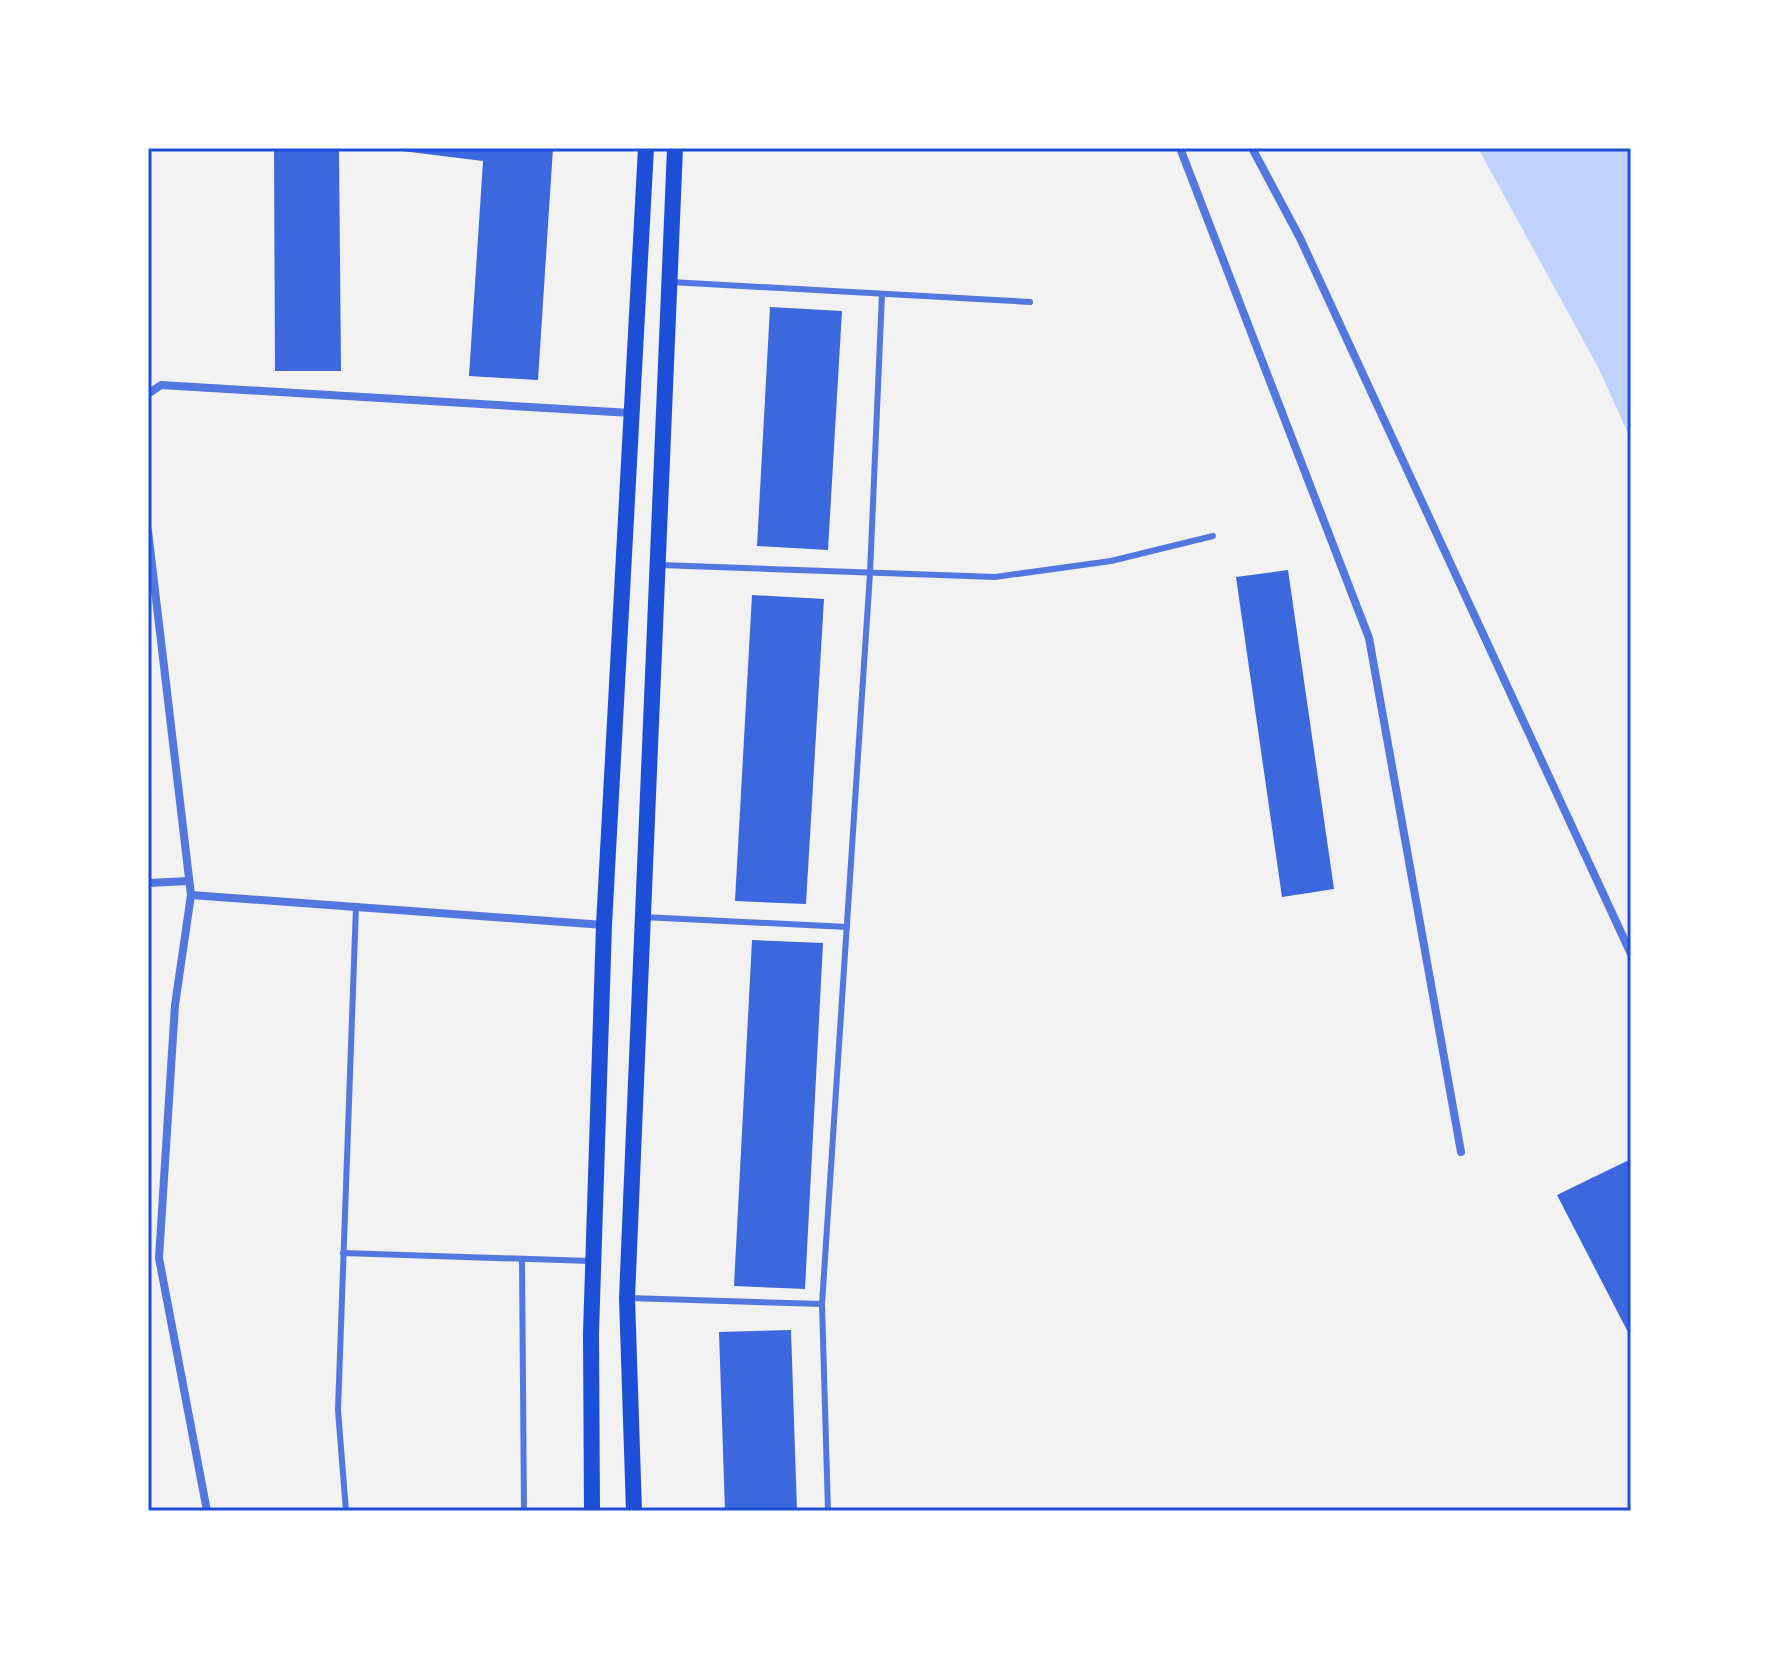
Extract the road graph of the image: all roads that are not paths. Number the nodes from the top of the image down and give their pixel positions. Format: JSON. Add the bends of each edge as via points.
{"nodes":[{"id":1,"x":646,"y":148,"type":"edge"},
{"id":2,"x":675,"y":148,"type":"edge"},
{"id":3,"x":1180,"y":148,"type":"edge"},
{"id":4,"x":1252,"y":148,"type":"edge"},
{"id":5,"x":669,"y":281,"type":"junction"},
{"id":6,"x":882,"y":294,"type":"junction"},
{"id":7,"x":1030,"y":302,"type":"dead end"},
{"id":8,"x":148,"y":394,"type":"edge"},
{"id":9,"x":631,"y":413,"type":"junction"},
{"id":10,"x":148,"y":531,"type":"edge"},
{"id":11,"x":1213,"y":536,"type":"dead end"},
{"id":12,"x":658,"y":565,"type":"junction"},
{"id":13,"x":870,"y":573,"type":"junction"},
{"id":14,"x":189,"y":881,"type":"junction"},
{"id":15,"x":148,"y":883,"type":"edge"},
{"id":16,"x":191,"y":895,"type":"junction"},
{"id":17,"x":356,"y":906,"type":"junction"},
{"id":18,"x":643,"y":917,"type":"junction"},
{"id":19,"x":604,"y":925,"type":"junction"},
{"id":20,"x":847,"y":927,"type":"junction"},
{"id":21,"x":1631,"y":954,"type":"edge"},
{"id":22,"x":1461,"y":1152,"type":"dead end"},
{"id":23,"x":343,"y":1253,"type":"junction"},
{"id":24,"x":522,"y":1260,"type":"junction"},
{"id":25,"x":593,"y":1261,"type":"junction"},
{"id":26,"x":627,"y":1298,"type":"junction"},
{"id":27,"x":822,"y":1304,"type":"junction"},
{"id":28,"x":207,"y":1511,"type":"edge"},
{"id":29,"x":346,"y":1511,"type":"edge"},
{"id":30,"x":524,"y":1511,"type":"edge"},
{"id":31,"x":592,"y":1511,"type":"edge"},
{"id":32,"x":634,"y":1511,"type":"edge"},
{"id":33,"x":828,"y":1511,"type":"edge"}],
"edges":[{"from":1,"to":9,"type":"main road"},
{"from":2,"to":5,"type":"main road"},
{"from":3,"to":22,"type":"street","via":[[1369,638]]},
{"from":4,"to":21,"type":"street","via":[[1300,238]]},
{"from":5,"to":6,"type":"lane"},
{"from":5,"to":12,"type":"main road"},
{"from":6,"to":7,"type":"lane"},
{"from":6,"to":13,"type":"lane"},
{"from":8,"to":9,"type":"street","via":[[161,385]]},
{"from":9,"to":19,"type":"main road"},
{"from":10,"to":14,"type":"street"},
{"from":11,"to":13,"type":"lane","via":[[1111,561],[995,577]]},
{"from":12,"to":13,"type":"lane"},
{"from":12,"to":18,"type":"main road"},
{"from":13,"to":20,"type":"lane"},
{"from":14,"to":15,"type":"street"},
{"from":14,"to":16,"type":"street"},
{"from":16,"to":17,"type":"street"},
{"from":16,"to":28,"type":"street","via":[[175,1005],[159,1258]]},
{"from":17,"to":19,"type":"street"},
{"from":17,"to":23,"type":"lane"},
{"from":18,"to":20,"type":"lane"},
{"from":18,"to":26,"type":"main road"},
{"from":19,"to":25,"type":"main road"},
{"from":20,"to":27,"type":"lane"},
{"from":23,"to":24,"type":"lane"},
{"from":23,"to":29,"type":"lane","via":[[338,1410]]},
{"from":24,"to":25,"type":"lane"},
{"from":24,"to":30,"type":"lane"},
{"from":25,"to":31,"type":"main road"},
{"from":26,"to":27,"type":"lane"},
{"from":26,"to":32,"type":"main road"},
{"from":27,"to":33,"type":"lane"}]}
